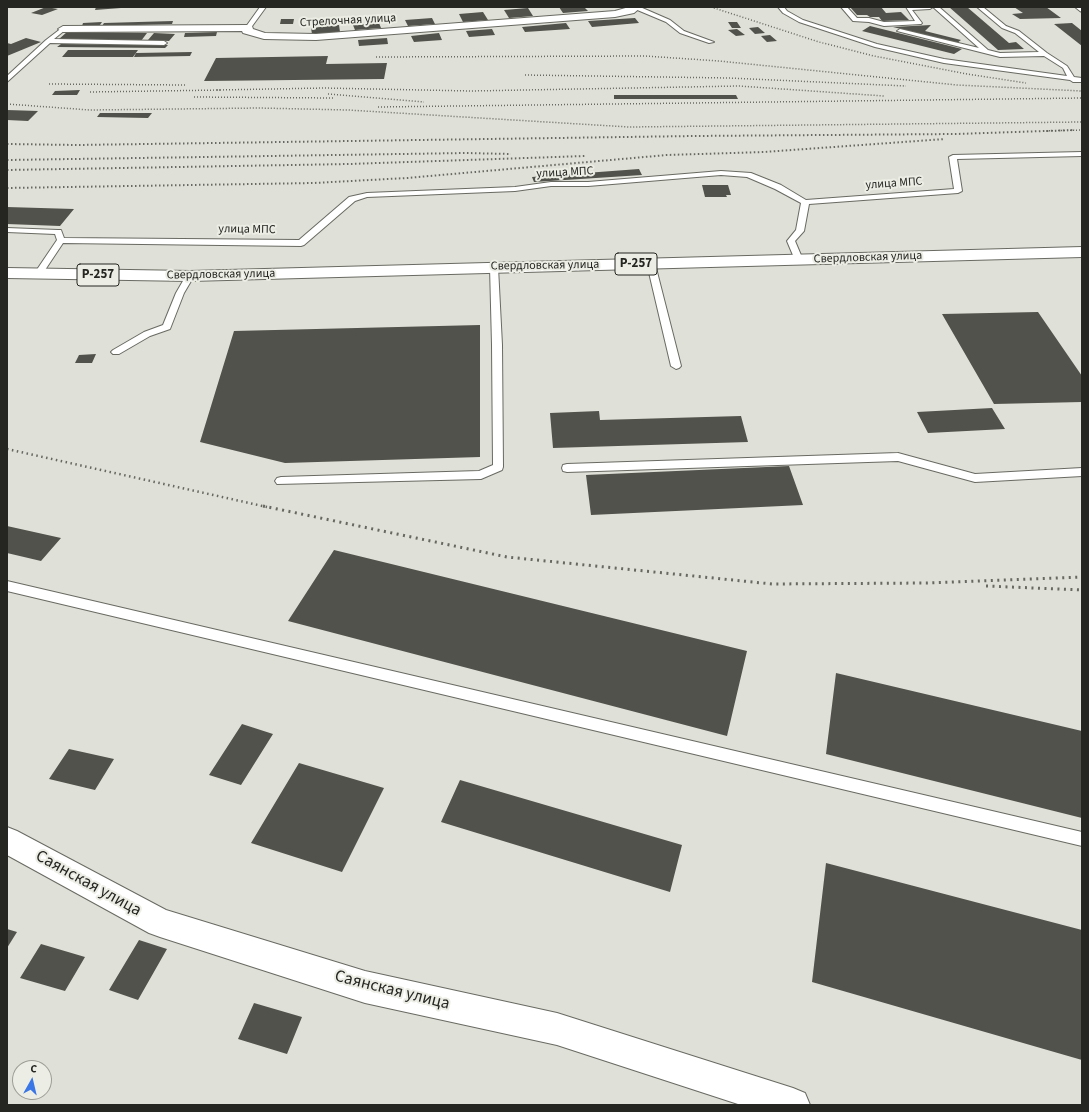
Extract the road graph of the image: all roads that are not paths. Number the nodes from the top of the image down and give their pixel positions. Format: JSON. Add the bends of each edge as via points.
{"nodes":[{"id":1,"x":262,"y":7,"type":"edge"},
{"id":2,"x":637,"y":7,"type":"edge"},
{"id":3,"x":780,"y":7,"type":"edge"},
{"id":4,"x":844,"y":7,"type":"edge"},
{"id":5,"x":930,"y":7,"type":"edge"},
{"id":6,"x":936,"y":7,"type":"edge"},
{"id":7,"x":980,"y":7,"type":"edge"},
{"id":8,"x":1078,"y":7,"type":"edge"},
{"id":9,"x":1082,"y":10,"type":"edge"},
{"id":10,"x":248,"y":28,"type":"junction"},
{"id":11,"x":63,"y":29,"type":"joint"},
{"id":12,"x":900,"y":31,"type":"dead end"},
{"id":13,"x":48,"y":41,"type":"junction"},
{"id":14,"x":164,"y":42,"type":"dead end"},
{"id":15,"x":711,"y":42,"type":"dead end"},
{"id":16,"x":986,"y":51,"type":"junction"},
{"id":17,"x":1045,"y":54,"type":"junction"},
{"id":18,"x":7,"y":80,"type":"edge"},
{"id":19,"x":1074,"y":80,"type":"junction"},
{"id":20,"x":1082,"y":80,"type":"edge"},
{"id":21,"x":1082,"y":154,"type":"edge"},
{"id":22,"x":805,"y":202,"type":"junction"},
{"id":23,"x":7,"y":230,"type":"edge"},
{"id":24,"x":62,"y":240,"type":"junction"},
{"id":25,"x":1082,"y":252,"type":"edge"},
{"id":26,"x":799,"y":260,"type":"junction"},
{"id":27,"x":651,"y":264,"type":"junction"},
{"id":28,"x":494,"y":267,"type":"junction"},
{"id":29,"x":7,"y":273,"type":"edge"},
{"id":30,"x":38,"y":274,"type":"junction"},
{"id":31,"x":190,"y":276,"type":"junction"},
{"id":32,"x":116,"y":352,"type":"dead end"},
{"id":33,"x":676,"y":366,"type":"dead end"},
{"id":34,"x":567,"y":468,"type":"dead end"},
{"id":35,"x":1082,"y":472,"type":"edge"},
{"id":36,"x":281,"y":481,"type":"dead end"},
{"id":37,"x":7,"y":586,"type":"edge"},
{"id":38,"x":1082,"y":839,"type":"edge"},
{"id":39,"x":7,"y":840,"type":"edge"},
{"id":40,"x":793,"y":1105,"type":"edge"}],
"edges":[{"from":1,"to":10,"type":"lane"},
{"from":2,"to":10,"type":"main road","name":"Стрелочная улица","via":[[615,14],[316,37],[264,36],[247,31]]},
{"from":2,"to":15,"type":"lane","via":[[668,21],[682,32]]},
{"from":3,"to":19,"type":"lane","via":[[801,21],[875,45],[944,61]]},
{"from":4,"to":5,"type":"lane","via":[[855,20],[884,24],[919,23],[908,8]]},
{"from":6,"to":16,"type":"lane"},
{"from":7,"to":17,"type":"lane","via":[[1004,27],[1017,32]]},
{"from":8,"to":9,"type":"lane"},
{"from":10,"to":11,"type":"main road","name":"Стрелочная улица"},
{"from":11,"to":13,"type":"lane"},
{"from":12,"to":16,"type":"lane"},
{"from":13,"to":14,"type":"lane"},
{"from":13,"to":18,"type":"lane"},
{"from":16,"to":17,"type":"lane","via":[[1000,55]]},
{"from":17,"to":19,"type":"lane","via":[[1065,67]]},
{"from":19,"to":20,"type":"lane"},
{"from":21,"to":22,"type":"lane","name":"улица МПС","via":[[953,157],[958,191]]},
{"from":22,"to":24,"type":"lane","name":"улица МПС","via":[[748,175],[721,173],[588,184],[551,184],[515,189],[367,195],[352,199],[301,243]]},
{"from":22,"to":26,"type":"lane","via":[[800,231],[792,241]]},
{"from":23,"to":24,"type":"lane","via":[[58,232]]},
{"from":24,"to":30,"type":"lane"},
{"from":25,"to":26,"type":"main road","name":"Свердловская улица","number":"Р-257"},
{"from":26,"to":27,"type":"main road","name":"Свердловская улица","number":"Р-257"},
{"from":27,"to":28,"type":"main road","name":"Свердловская улица","number":"Р-257"},
{"from":27,"to":33,"type":"lane"},
{"from":28,"to":31,"type":"main road","name":"Свердловская улица","number":"Р-257"},
{"from":28,"to":36,"type":"lane","via":[[498,467],[481,475]]},
{"from":29,"to":30,"type":"main road","name":"Свердловская улица","number":"Р-257"},
{"from":30,"to":31,"type":"main road","name":"Свердловская улица","number":"Р-257"},
{"from":31,"to":32,"type":"lane","via":[[180,293],[167,327],[147,334]]},
{"from":34,"to":35,"type":"lane","via":[[898,457],[975,478]]},
{"from":37,"to":38,"type":"lane"},
{"from":39,"to":40,"type":"main road","name":"Саянская улица","via":[[160,923],[364,987],[557,1029]]}]}
